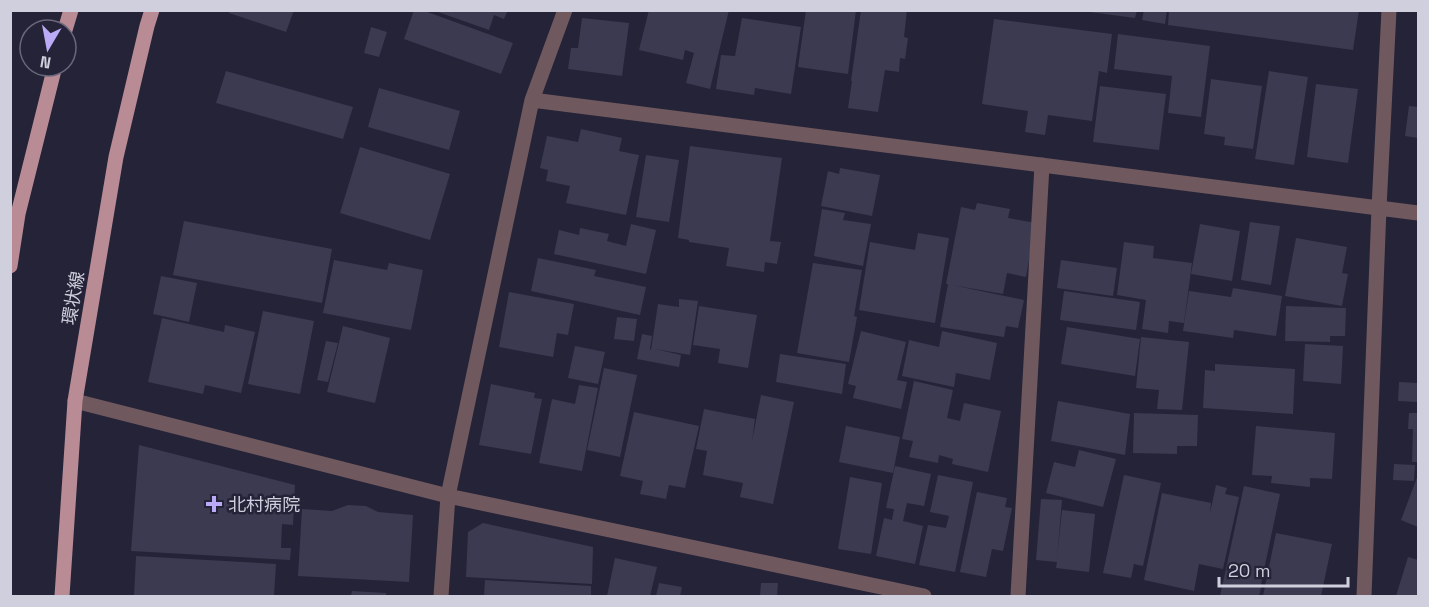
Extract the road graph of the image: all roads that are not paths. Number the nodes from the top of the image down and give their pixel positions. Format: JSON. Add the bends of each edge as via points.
{"nodes":[{"id":1,"x":152,"y":10,"type":"edge"},
{"id":2,"x":565,"y":10,"type":"edge"},
{"id":3,"x":1389,"y":10,"type":"edge"},
{"id":4,"x":52,"y":78,"type":"edge"},
{"id":5,"x":532,"y":100,"type":"junction"},
{"id":6,"x":1042,"y":165,"type":"junction"},
{"id":7,"x":1379,"y":208,"type":"junction"},
{"id":8,"x":1419,"y":213,"type":"edge"},
{"id":9,"x":10,"y":266,"type":"edge"},
{"id":10,"x":75,"y":402,"type":"junction"},
{"id":11,"x":448,"y":496,"type":"junction"},
{"id":12,"x":62,"y":597,"type":"edge"},
{"id":13,"x":441,"y":597,"type":"edge"},
{"id":14,"x":924,"y":597,"type":"edge"},
{"id":15,"x":1018,"y":597,"type":"edge"},
{"id":16,"x":1364,"y":597,"type":"edge"}],
"edges":[{"from":1,"to":10,"type":"main road","name":"環状線","via":[[116,157]]},
{"from":2,"to":5,"type":"street"},
{"from":3,"to":7,"type":"street"},
{"from":4,"to":9,"type":"main road","via":[[18,214]]},
{"from":5,"to":6,"type":"street"},
{"from":5,"to":11,"type":"street"},
{"from":6,"to":7,"type":"street"},
{"from":6,"to":15,"type":"street"},
{"from":7,"to":8,"type":"street"},
{"from":7,"to":16,"type":"street"},
{"from":10,"to":11,"type":"street"},
{"from":10,"to":12,"type":"main road","name":"環状線"},
{"from":11,"to":13,"type":"street"},
{"from":11,"to":14,"type":"street"}]}
